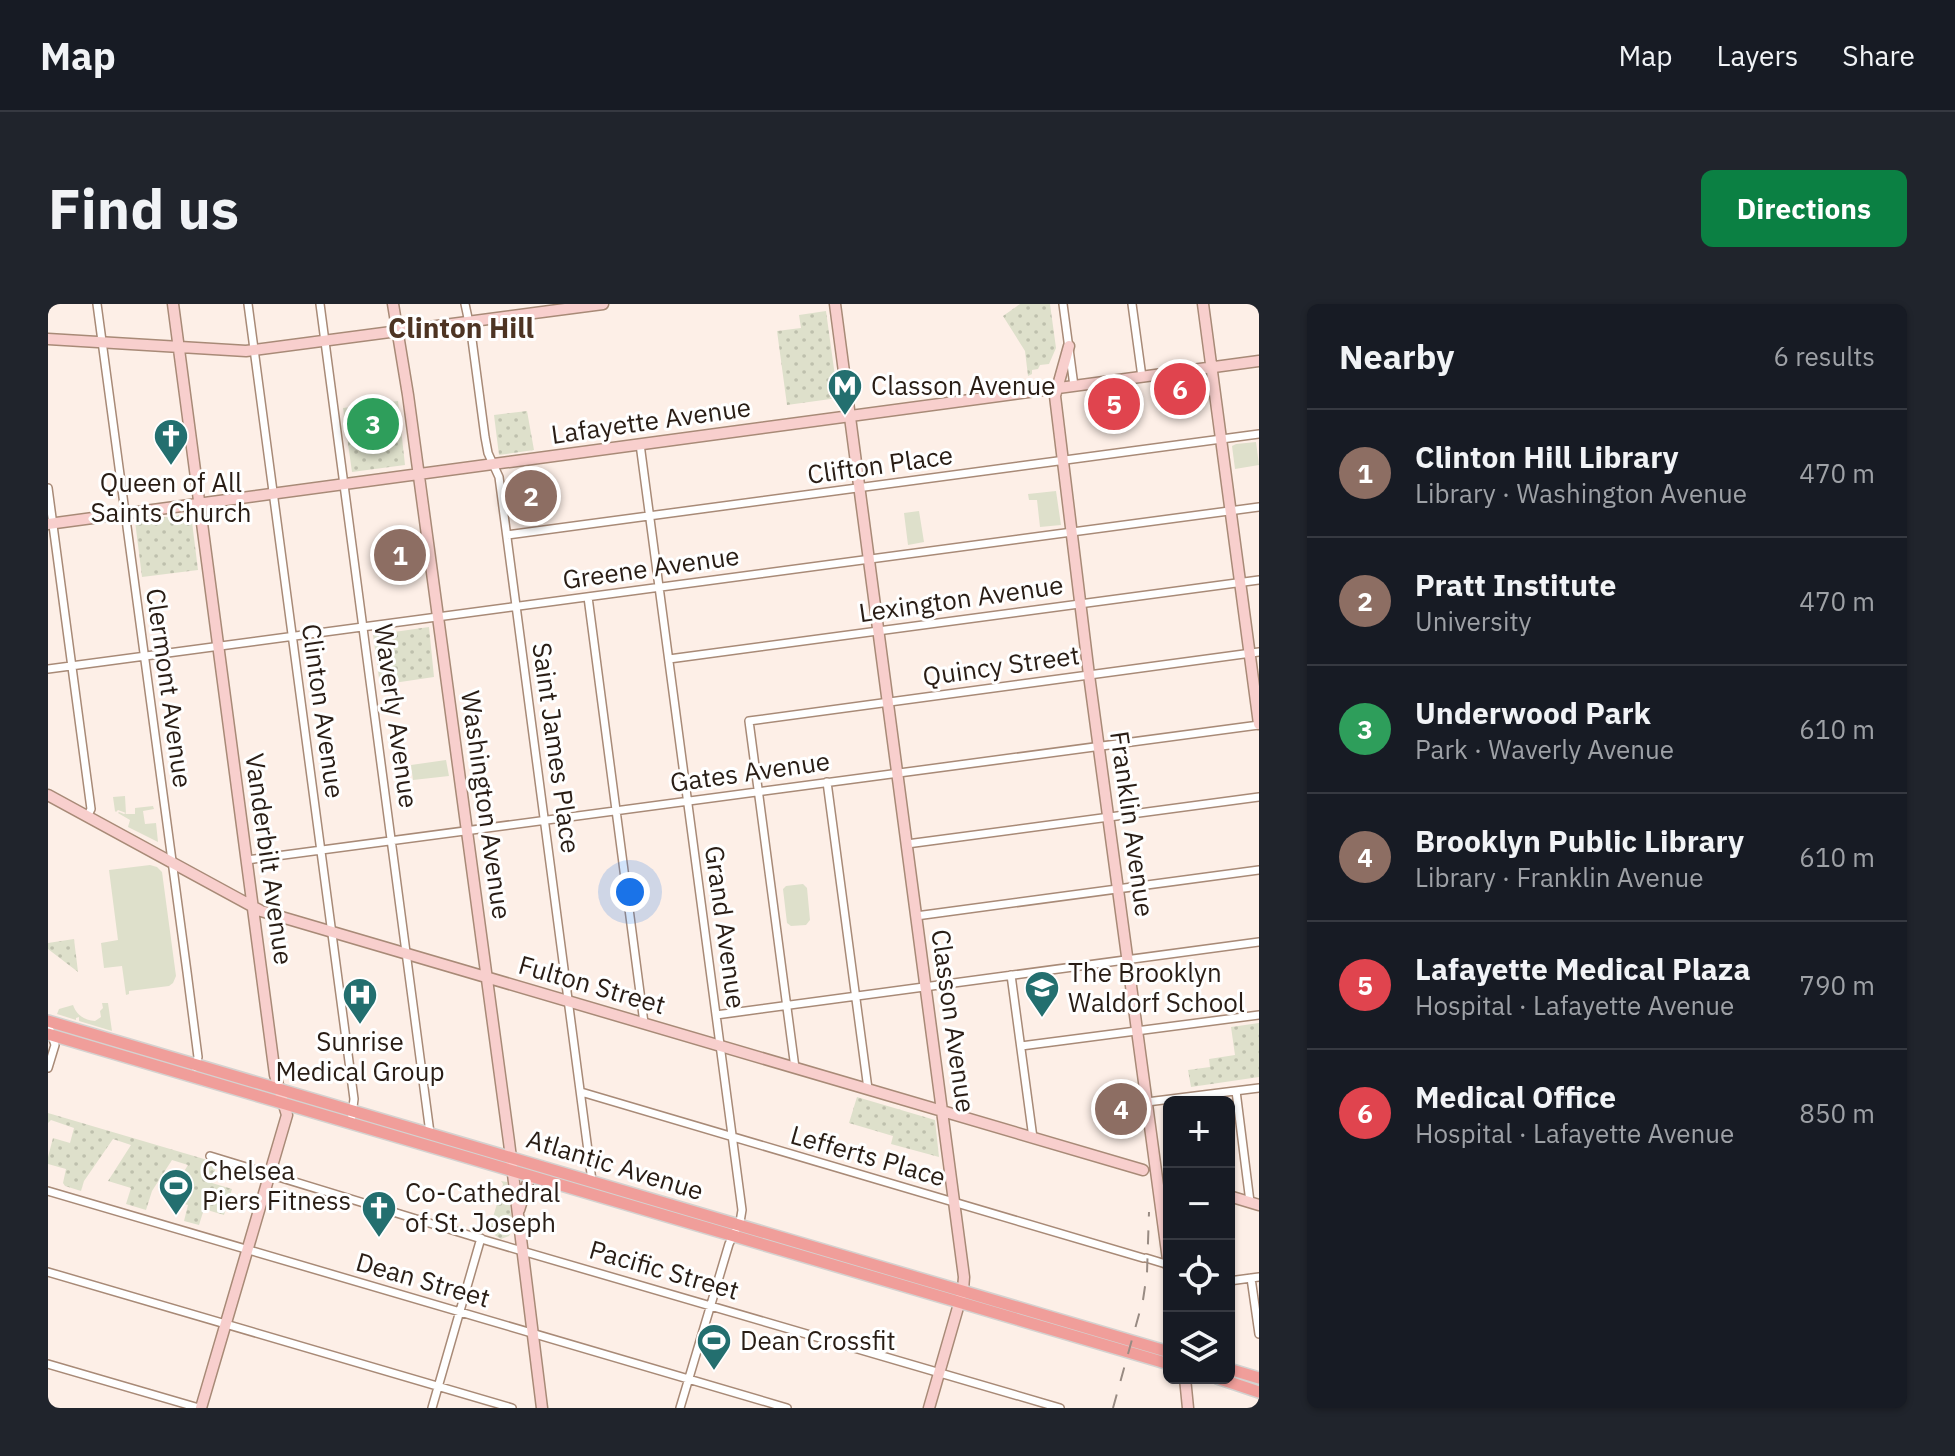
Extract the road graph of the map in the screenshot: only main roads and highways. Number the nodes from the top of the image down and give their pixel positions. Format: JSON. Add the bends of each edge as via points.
{"nodes":[{"id":1,"x":173,"y":304,"type":"edge"},
{"id":2,"x":393,"y":304,"type":"edge"},
{"id":3,"x":603,"y":304,"type":"edge"},
{"id":4,"x":835,"y":304,"type":"edge"},
{"id":5,"x":1203,"y":304,"type":"edge"},
{"id":6,"x":398,"y":332,"type":"junction"},
{"id":7,"x":48,"y":339,"type":"edge"},
{"id":8,"x":1069,"y":346,"type":"road end"},
{"id":9,"x":178,"y":348,"type":"junction"},
{"id":10,"x":1259,"y":361,"type":"edge"},
{"id":11,"x":1211,"y":367,"type":"junction"},
{"id":12,"x":1057,"y":388,"type":"junction"},
{"id":13,"x":849,"y":417,"type":"junction"},
{"id":14,"x":419,"y":474,"type":"junction"},
{"id":15,"x":199,"y":503,"type":"junction"},
{"id":16,"x":50,"y":523,"type":"edge"},
{"id":17,"x":1254,"y":653,"type":"edge"},
{"id":18,"x":1259,"y":724,"type":"edge"},
{"id":19,"x":48,"y":795,"type":"edge"},
{"id":20,"x":254,"y":907,"type":"junction"},
{"id":21,"x":487,"y":977,"type":"junction"},
{"id":22,"x":50,"y":1032,"type":"edge"},
{"id":23,"x":194,"y":1071,"type":"junction"},
{"id":24,"x":280,"y":1090,"type":"junction"},
{"id":25,"x":284,"y":1104,"type":"junction"},
{"id":26,"x":942,"y":1111,"type":"junction"},
{"id":27,"x":351,"y":1117,"type":"junction"},
{"id":28,"x":511,"y":1157,"type":"junction"},
{"id":29,"x":512,"y":1171,"type":"junction"},
{"id":30,"x":1149,"y":1172,"type":"junction"},
{"id":31,"x":530,"y":1176,"type":"junction"},
{"id":32,"x":1163,"y":1176,"type":"edge"},
{"id":33,"x":517,"y":1216,"type":"junction"},
{"id":34,"x":736,"y":1230,"type":"junction"},
{"id":35,"x":1163,"y":1240,"type":"edge"},
{"id":36,"x":961,"y":1296,"type":"junction"},
{"id":37,"x":1163,"y":1350,"type":"edge"},
{"id":38,"x":1163,"y":1362,"type":"edge"},
{"id":39,"x":1235,"y":1371,"type":"edge"},
{"id":40,"x":1259,"y":1378,"type":"edge"},
{"id":41,"x":1186,"y":1384,"type":"edge"},
{"id":42,"x":1235,"y":1384,"type":"edge"},
{"id":43,"x":1259,"y":1392,"type":"edge"},
{"id":44,"x":200,"y":1408,"type":"edge"},
{"id":45,"x":542,"y":1408,"type":"edge"},
{"id":46,"x":929,"y":1408,"type":"edge"},
{"id":47,"x":1188,"y":1408,"type":"edge"}],
"edges":[{"from":1,"to":9,"type":"main road","name":"Vanderbilt Avenue"},
{"from":2,"to":6,"type":"main road","name":"Washington Avenue"},
{"from":3,"to":6,"type":"main road"},
{"from":4,"to":13,"type":"main road","name":"Classon Avenue"},
{"from":5,"to":11,"type":"main road"},
{"from":6,"to":9,"type":"main road","via":[[254,350]]},
{"from":6,"to":14,"type":"main road","name":"Washington Avenue"},
{"from":7,"to":9,"type":"main road"},
{"from":8,"to":12,"type":"main road","name":"Franklin Avenue"},
{"from":9,"to":15,"type":"main road","name":"Vanderbilt Avenue"},
{"from":10,"to":11,"type":"main road","name":"Lafayette Avenue"},
{"from":11,"to":12,"type":"main road","name":"Lafayette Avenue"},
{"from":11,"to":17,"type":"main road"},
{"from":12,"to":13,"type":"main road","name":"Lafayette Avenue"},
{"from":12,"to":30,"type":"main road","name":"Franklin Avenue","via":[[1089,675],[1147,1102]]},
{"from":13,"to":14,"type":"main road","name":"Lafayette Avenue"},
{"from":13,"to":26,"type":"main road","name":"Classon Avenue"},
{"from":14,"to":15,"type":"main road","name":"Lafayette Avenue"},
{"from":14,"to":21,"type":"main road","name":"Washington Avenue"},
{"from":15,"to":16,"type":"main road","name":"Lafayette Avenue"},
{"from":15,"to":20,"type":"main road","name":"Vanderbilt Avenue"},
{"from":17,"to":18,"type":"main road"},
{"from":19,"to":20,"type":"main road","name":"Fulton Street"},
{"from":20,"to":21,"type":"main road","name":"Fulton Street"},
{"from":20,"to":24,"type":"main road","name":"Vanderbilt Avenue"},
{"from":21,"to":26,"type":"main road","name":"Fulton Street"},
{"from":21,"to":28,"type":"main road","name":"Washington Avenue"},
{"from":22,"to":23,"type":"main road","name":"Atlantic Avenue"},
{"from":23,"to":24,"type":"main road","name":"Atlantic Avenue"},
{"from":23,"to":25,"type":"main road","name":"Atlantic Avenue"},
{"from":24,"to":25,"type":"main road","name":"Vanderbilt Avenue"},
{"from":24,"to":27,"type":"main road","name":"Atlantic Avenue"},
{"from":25,"to":27,"type":"main road","name":"Atlantic Avenue"},
{"from":25,"to":44,"type":"main road","name":"Vanderbilt Avenue","via":[[287,1115]]},
{"from":26,"to":30,"type":"main road","name":"Fulton Street"},
{"from":26,"to":36,"type":"main road","name":"Classon Avenue","via":[[964,1277]]},
{"from":27,"to":28,"type":"main road","name":"Atlantic Avenue"},
{"from":27,"to":29,"type":"main road","name":"Atlantic Avenue"},
{"from":28,"to":29,"type":"main road","name":"Washington Avenue"},
{"from":28,"to":34,"type":"main road","name":"Atlantic Avenue"},
{"from":29,"to":31,"type":"main road","name":"Atlantic Avenue"},
{"from":29,"to":33,"type":"main road","name":"Washington Avenue"},
{"from":30,"to":32,"type":"main road","name":"Fulton Street"},
{"from":30,"to":35,"type":"main road","name":"Franklin Avenue"},
{"from":31,"to":33,"type":"main road"},
{"from":31,"to":34,"type":"main road","name":"Atlantic Avenue"},
{"from":33,"to":45,"type":"main road","name":"Washington Avenue"},
{"from":34,"to":36,"type":"main road","name":"Atlantic Avenue"},
{"from":36,"to":37,"type":"main road","name":"Atlantic Avenue"},
{"from":36,"to":38,"type":"main road","name":"Atlantic Avenue"},
{"from":36,"to":46,"type":"main road","name":"Classon Avenue"},
{"from":39,"to":40,"type":"main road"},
{"from":41,"to":47,"type":"main road"},
{"from":42,"to":43,"type":"main road"}]}
